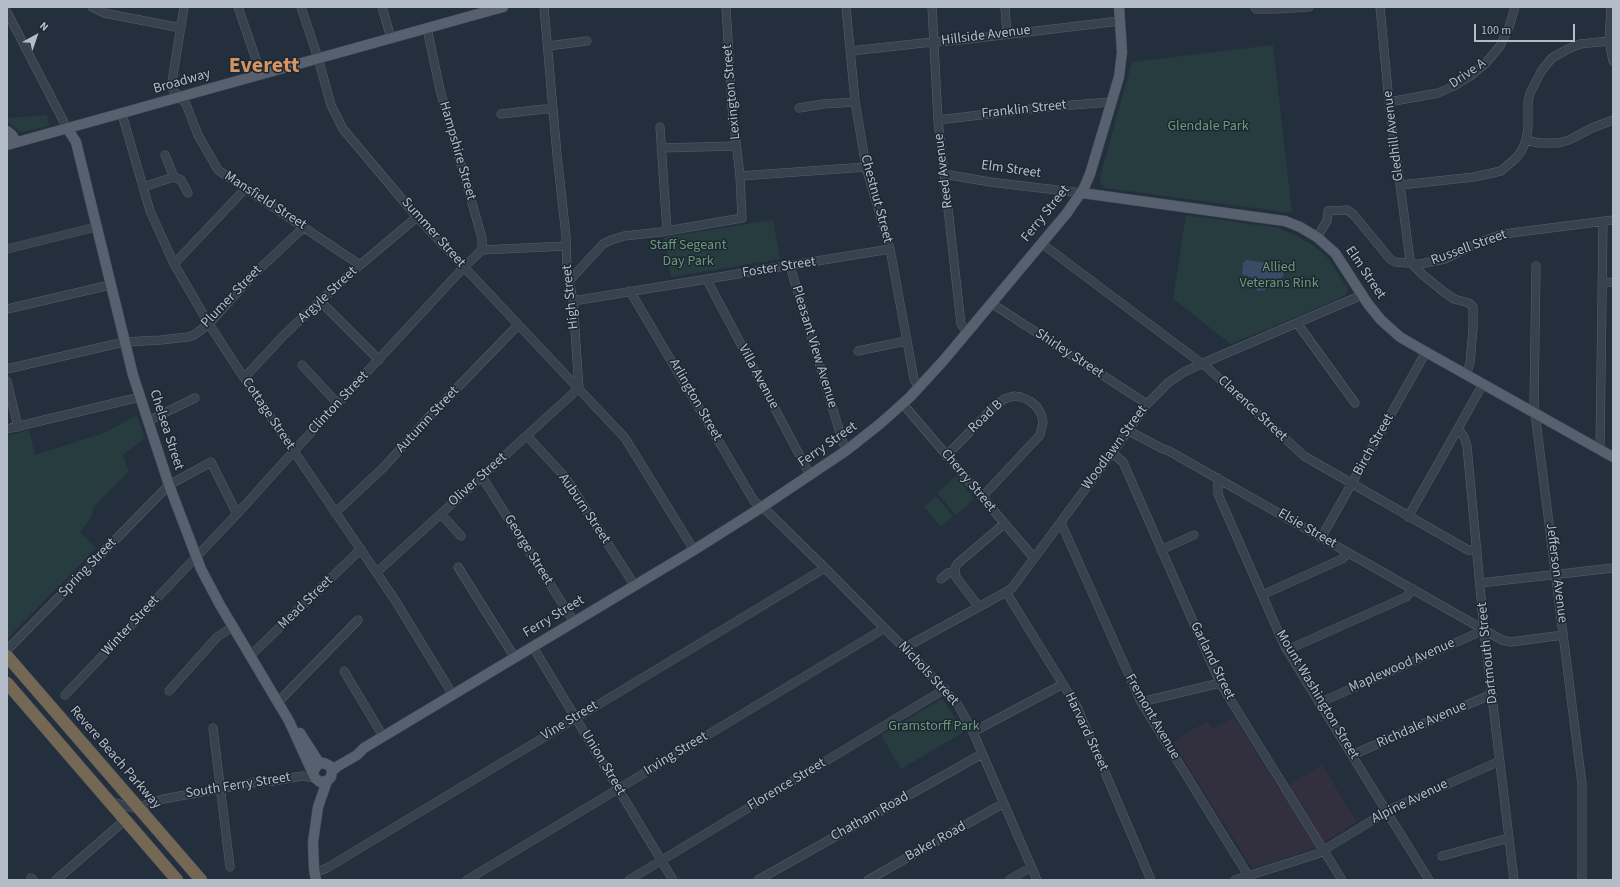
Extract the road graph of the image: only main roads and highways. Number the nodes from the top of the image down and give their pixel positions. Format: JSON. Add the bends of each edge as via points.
{"nodes":[{"id":1,"x":503,"y":7,"type":"edge"},
{"id":2,"x":1119,"y":7,"type":"edge"},
{"id":3,"x":67,"y":128,"type":"junction"},
{"id":4,"x":7,"y":132,"type":"edge"},
{"id":5,"x":12,"y":144,"type":"edge"},
{"id":6,"x":1082,"y":192,"type":"junction"},
{"id":7,"x":1613,"y":457,"type":"edge"},
{"id":8,"x":7,"y":656,"type":"edge"},
{"id":9,"x":7,"y":682,"type":"edge"},
{"id":10,"x":289,"y":721,"type":"junction"},
{"id":11,"x":327,"y":766,"type":"junction"},
{"id":12,"x":319,"y":778,"type":"junction"},
{"id":13,"x":315,"y":876,"type":"edge"},
{"id":14,"x":177,"y":880,"type":"edge"},
{"id":15,"x":201,"y":880,"type":"edge"}],
"edges":[{"from":1,"to":3,"type":"main road","name":"Broadway"},
{"from":2,"to":6,"type":"main road","name":"Ferry Street","via":[[1121,64],[1090,174]]},
{"from":3,"to":5,"type":"main road","name":"Broadway"},
{"from":3,"to":10,"type":"main road","name":"Chelsea Street","via":[[76,142],[124,342],[169,485],[201,568]]},
{"from":4,"to":5,"type":"main road","via":[[12,135]]},
{"from":6,"to":7,"type":"main road","name":"Elm Street","via":[[1279,220],[1300,227],[1317,237],[1338,257],[1375,313],[1406,341]]},
{"from":6,"to":11,"type":"main road","name":"Ferry Street","via":[[919,388],[882,423],[847,450],[762,507],[635,586],[364,748]]},
{"from":8,"to":15,"type":"highway","name":"Revere Beach Parkway"},
{"from":9,"to":14,"type":"highway"},
{"from":10,"to":11,"type":"main road","name":"Chelsea Street","via":[[318,761]]},
{"from":10,"to":12,"type":"main road","name":"Chelsea Street"},
{"from":11,"to":12,"type":"main road","via":[[316,766]]},
{"from":11,"to":12,"type":"main road","via":[[331,777]]},
{"from":12,"to":13,"type":"main road","via":[[313,842]]}]}
